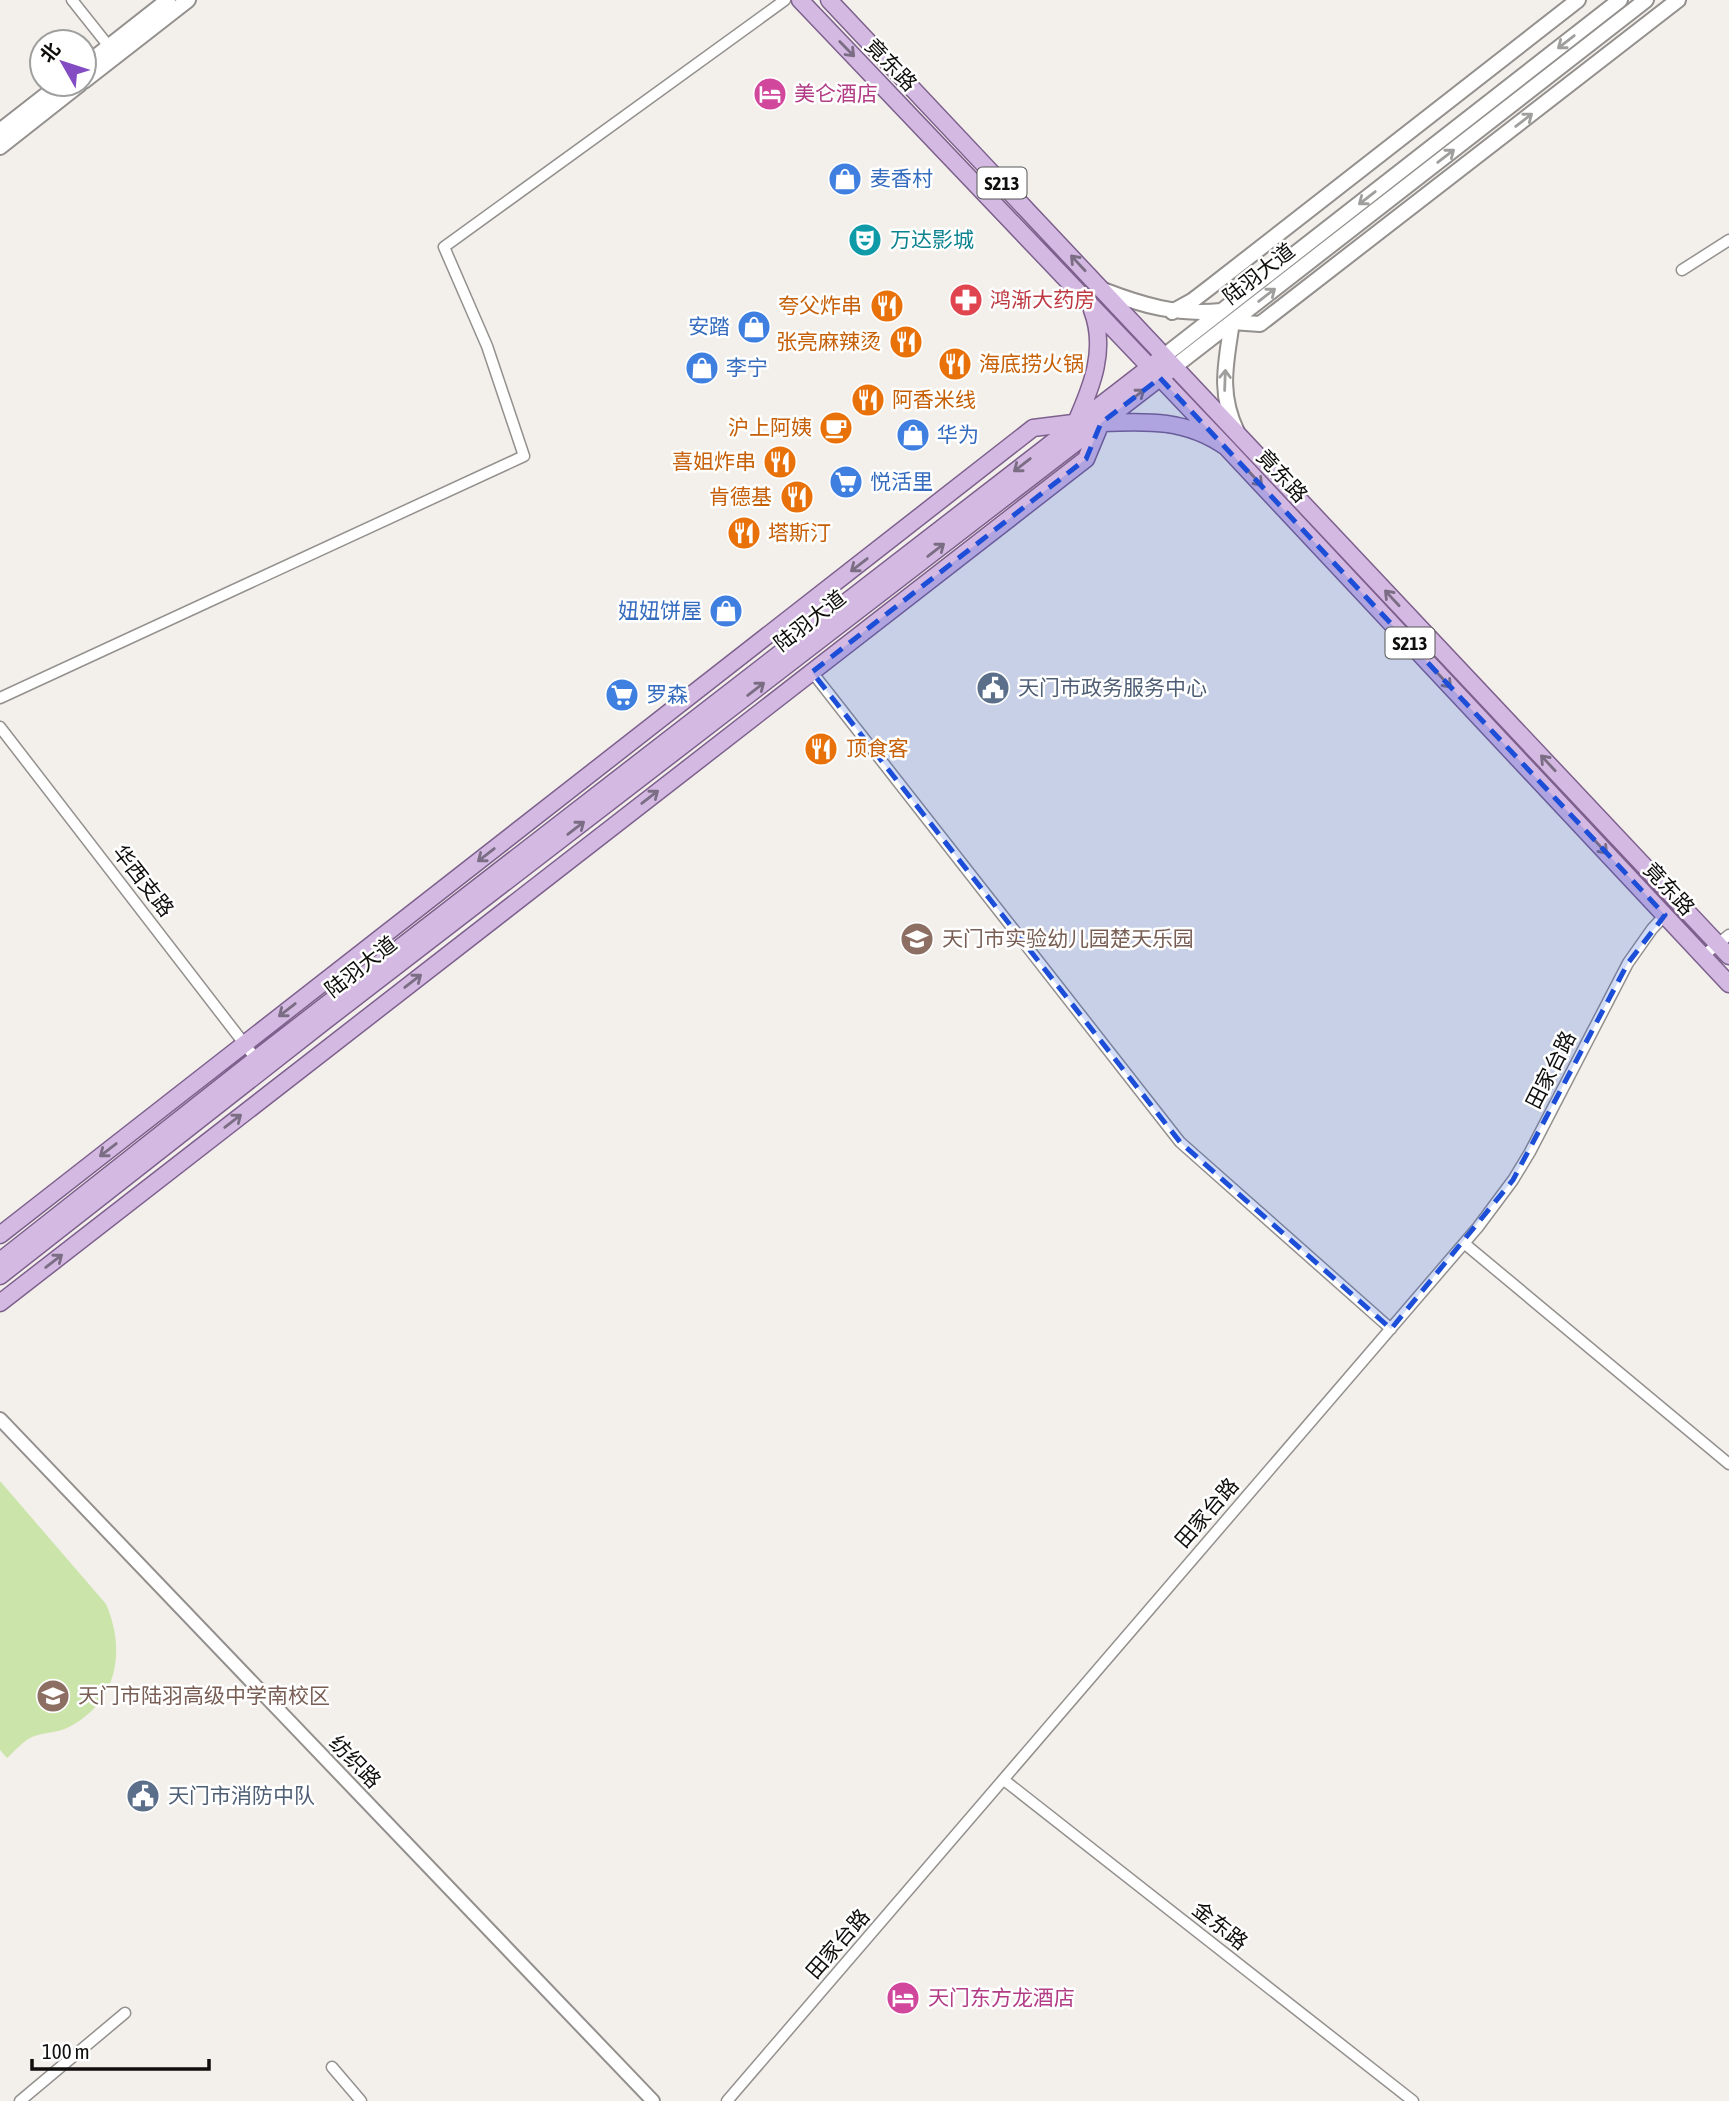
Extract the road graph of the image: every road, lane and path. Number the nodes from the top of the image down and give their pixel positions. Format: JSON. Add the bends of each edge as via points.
{"nodes":[{"id":1,"x":72,"y":0,"type":"edge"},
{"id":2,"x":168,"y":0,"type":"edge"},
{"id":3,"x":188,"y":0,"type":"edge"},
{"id":4,"x":785,"y":0,"type":"edge"},
{"id":5,"x":800,"y":0,"type":"edge"},
{"id":6,"x":829,"y":0,"type":"edge"},
{"id":7,"x":1578,"y":0,"type":"edge"},
{"id":8,"x":1619,"y":0,"type":"edge"},
{"id":9,"x":1646,"y":0,"type":"edge"},
{"id":10,"x":1678,"y":0,"type":"edge"},
{"id":11,"x":112,"y":51,"type":"junction"},
{"id":12,"x":98,"y":58,"type":"edge"},
{"id":13,"x":98,"y":65,"type":"edge"},
{"id":14,"x":43,"y":98,"type":"edge"},
{"id":15,"x":62,"y":98,"type":"edge"},
{"id":16,"x":0,"y":131,"type":"edge"},
{"id":17,"x":0,"y":146,"type":"edge"},
{"id":18,"x":1729,"y":240,"type":"edge"},
{"id":19,"x":1682,"y":270,"type":"dead end"},
{"id":20,"x":1103,"y":290,"type":"junction"},
{"id":21,"x":1090,"y":304,"type":"junction"},
{"id":22,"x":1172,"y":312,"type":"junction"},
{"id":23,"x":1227,"y":316,"type":"junction"},
{"id":24,"x":1169,"y":362,"type":"junction"},
{"id":25,"x":1154,"y":373,"type":"junction"},
{"id":26,"x":1076,"y":423,"type":"junction"},
{"id":27,"x":1101,"y":423,"type":"junction"},
{"id":28,"x":1239,"y":436,"type":"junction"},
{"id":29,"x":1226,"y":447,"type":"junction"},
{"id":30,"x":812,"y":672,"type":"junction"},
{"id":31,"x":0,"y":698,"type":"edge"},
{"id":32,"x":0,"y":727,"type":"edge"},
{"id":33,"x":1665,"y":915,"type":"junction"},
{"id":34,"x":1725,"y":945,"type":"edge"},
{"id":35,"x":1703,"y":956,"type":"junction"},
{"id":36,"x":1729,"y":984,"type":"edge"},
{"id":37,"x":244,"y":1043,"type":"junction"},
{"id":38,"x":256,"y":1059,"type":"junction"},
{"id":39,"x":0,"y":1235,"type":"edge"},
{"id":40,"x":1465,"y":1244,"type":"junction"},
{"id":41,"x":0,"y":1261,"type":"edge"},
{"id":42,"x":0,"y":1276,"type":"edge"},
{"id":43,"x":0,"y":1303,"type":"edge"},
{"id":44,"x":1391,"y":1329,"type":"junction"},
{"id":45,"x":0,"y":1419,"type":"edge"},
{"id":46,"x":1729,"y":1464,"type":"edge"},
{"id":47,"x":1004,"y":1780,"type":"junction"},
{"id":48,"x":125,"y":2013,"type":"dead end"},
{"id":49,"x":332,"y":2067,"type":"dead end"},
{"id":50,"x":20,"y":2101,"type":"edge"},
{"id":51,"x":361,"y":2101,"type":"edge"},
{"id":52,"x":653,"y":2101,"type":"edge"},
{"id":53,"x":727,"y":2101,"type":"edge"},
{"id":54,"x":1413,"y":2101,"type":"edge"}],
"edges":[{"from":1,"to":11,"type":"street"},
{"from":2,"to":11,"type":"main road"},
{"from":3,"to":11,"type":"main road"},
{"from":4,"to":31,"type":"street","via":[[444,247],[487,346],[524,456]]},
{"from":5,"to":21,"type":"main road","name":"竟东路","number":"S213","one_way":true},
{"from":20,"to":6,"type":"main road","name":"竟东路","number":"S213","one_way":true},
{"from":7,"to":22,"type":"main road","via":[[1201,295]]},
{"from":8,"to":23,"type":"main road","name":"陆羽大道","one_way":true},
{"from":23,"to":9,"type":"main road","name":"陆羽大道","one_way":true},
{"from":23,"to":10,"type":"main road","one_way":true,"via":[[1260,324]]},
{"from":11,"to":12,"type":"main road"},
{"from":11,"to":13,"type":"main road"},
{"from":14,"to":16,"type":"main road"},
{"from":15,"to":17,"type":"main road"},
{"from":18,"to":19,"type":"street"},
{"from":20,"to":22,"type":"main road"},
{"from":20,"to":24,"type":"main road","name":"竟东路","number":"S213"},
{"from":21,"to":25,"type":"main road","name":"竟东路","number":"S213"},
{"from":21,"to":26,"type":"main road","via":[[1098,325],[1098,357],[1092,387]]},
{"from":22,"to":23,"type":"main road"},
{"from":23,"to":24,"type":"main road","name":"陆羽大道"},
{"from":28,"to":23,"type":"main road","one_way":true,"via":[[1223,386]]},
{"from":24,"to":25,"type":"main road","name":"陆羽大道"},
{"from":24,"to":28,"type":"main road","name":"竟东路","number":"S213"},
{"from":25,"to":26,"type":"main road","name":"陆羽大道"},
{"from":27,"to":25,"type":"main road","name":"陆羽大道","one_way":true},
{"from":25,"to":29,"type":"main road","name":"竟东路","number":"S213"},
{"from":26,"to":37,"type":"main road","one_way":true,"via":[[1034,429]]},
{"from":26,"to":38,"type":"main road","name":"陆羽大道","one_way":true},
{"from":27,"to":29,"type":"main road","via":[[1144,421],[1180,426],[1209,435]]},
{"from":27,"to":30,"type":"main road","via":[[1086,459]]},
{"from":42,"to":27,"type":"main road","name":"陆羽大道","one_way":true},
{"from":34,"to":28,"type":"main road","name":"竟东路","number":"S213","one_way":true},
{"from":29,"to":33,"type":"main road","name":"竟东路","number":"S213","one_way":true},
{"from":43,"to":30,"type":"main road","one_way":true},
{"from":30,"to":44,"type":"street","via":[[1180,1142]]},
{"from":32,"to":37,"type":"street","name":"华西支路"},
{"from":33,"to":35,"type":"main road","name":"竟东路","number":"S213"},
{"from":33,"to":40,"type":"street","name":"田家台路","via":[[1628,963],[1513,1180]]},
{"from":34,"to":35,"type":"street"},
{"from":35,"to":36,"type":"main road","name":"竟东路","number":"S213"},
{"from":37,"to":38,"type":"street","name":"华西支路"},
{"from":37,"to":39,"type":"main road","one_way":true},
{"from":38,"to":41,"type":"main road","name":"陆羽大道"},
{"from":40,"to":44,"type":"street","name":"田家台路"},
{"from":40,"to":46,"type":"street"},
{"from":44,"to":47,"type":"street","name":"田家台路"},
{"from":45,"to":52,"type":"street","name":"纺织路"},
{"from":47,"to":53,"type":"street","name":"田家台路"},
{"from":47,"to":54,"type":"street","name":"金东路"},
{"from":48,"to":50,"type":"street"},
{"from":49,"to":51,"type":"street"}]}
